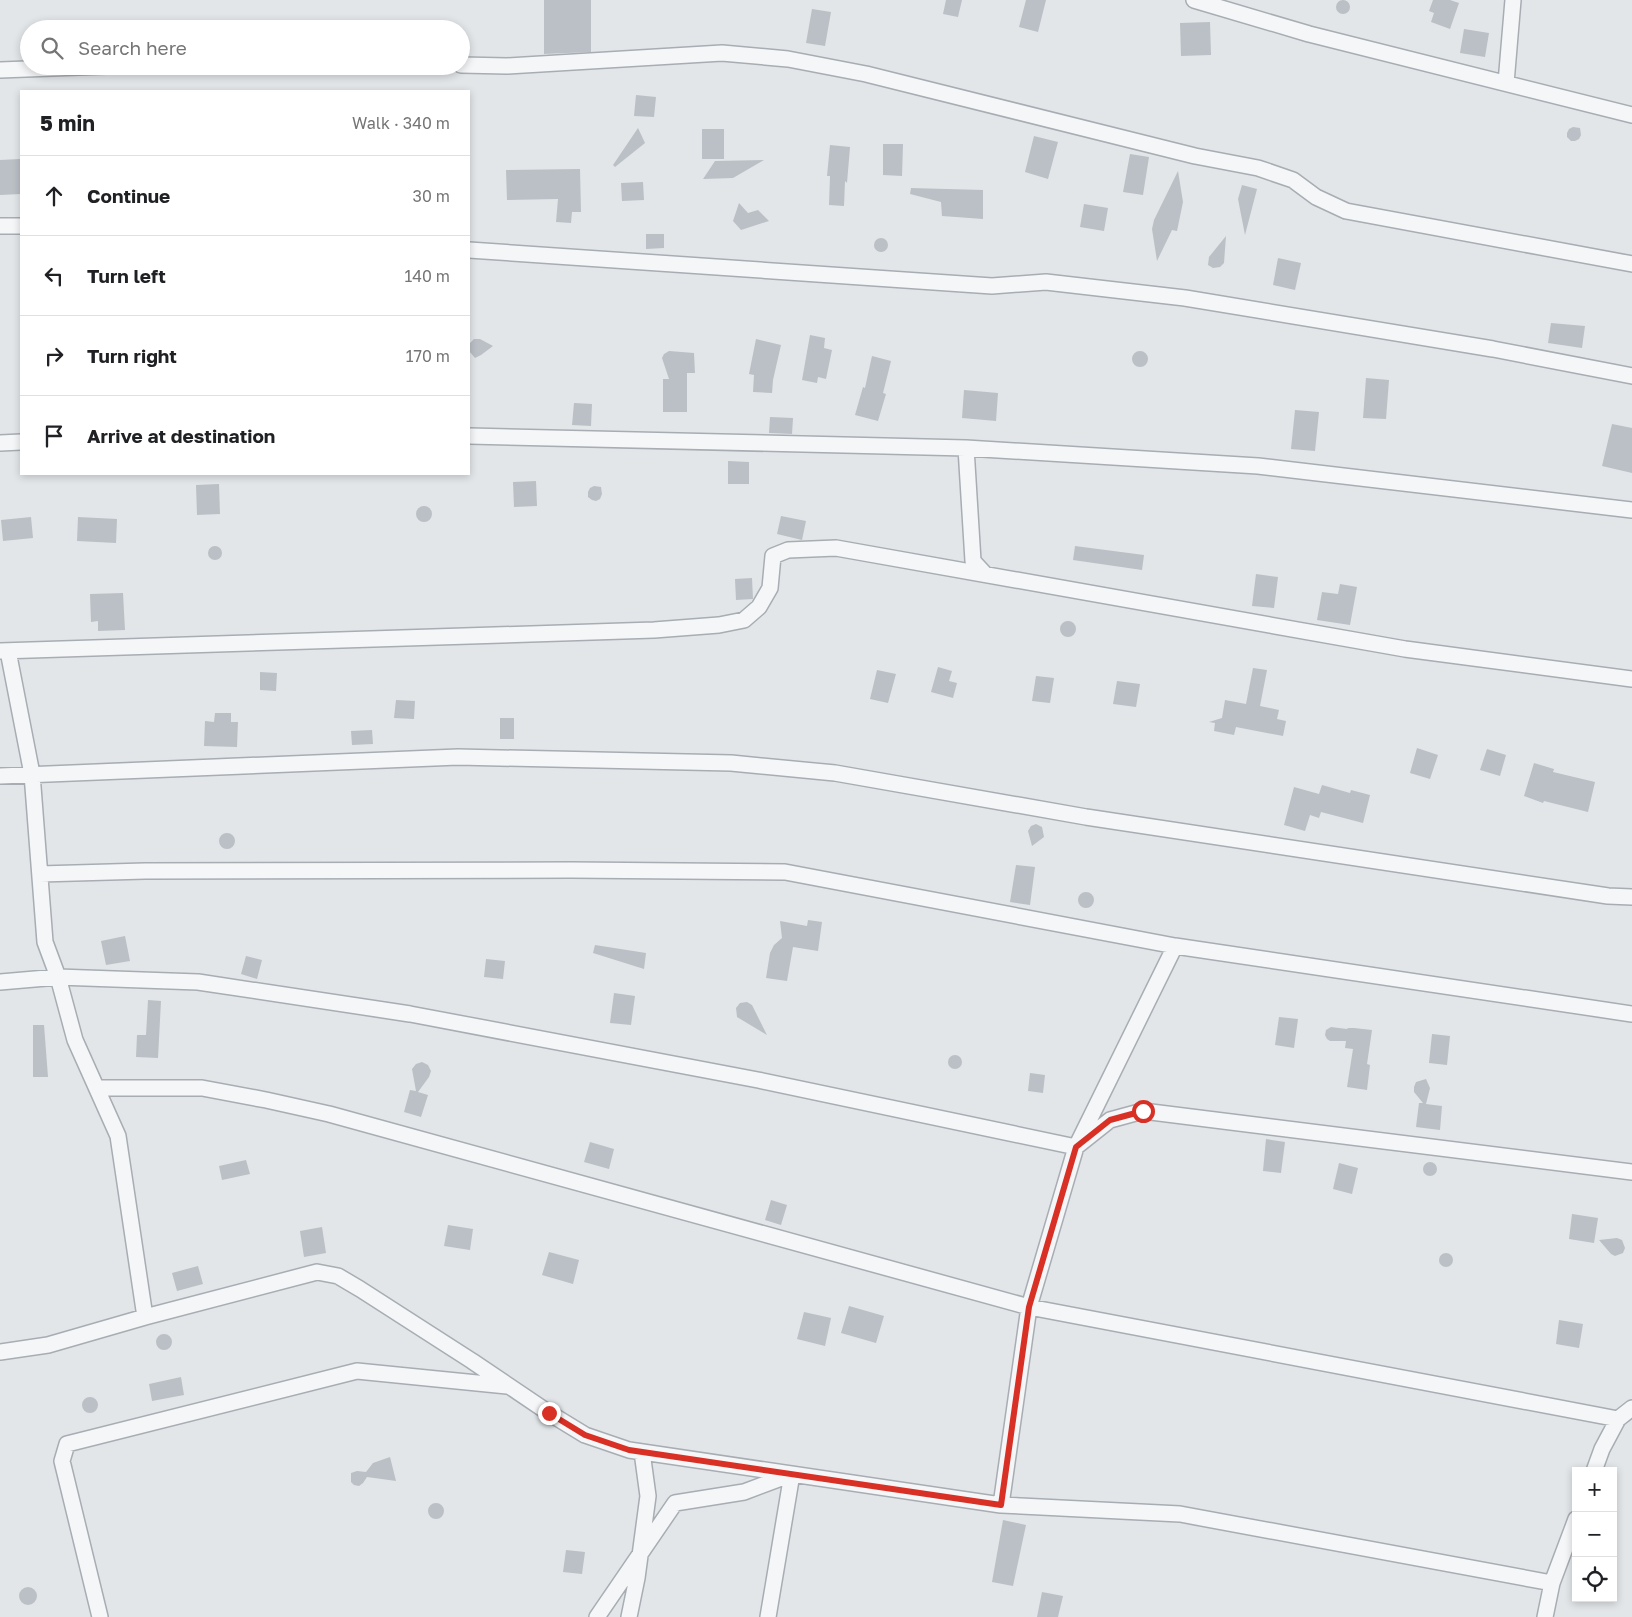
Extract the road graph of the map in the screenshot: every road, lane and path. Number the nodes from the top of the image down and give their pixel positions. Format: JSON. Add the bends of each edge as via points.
{"nodes":[{"id":1,"x":1194,"y":0,"type":"edge"},
{"id":2,"x":1513,"y":0,"type":"edge"},
{"id":3,"x":470,"y":65,"type":"edge"},
{"id":4,"x":20,"y":69,"type":"edge"},
{"id":5,"x":0,"y":70,"type":"edge"},
{"id":6,"x":1506,"y":83,"type":"junction"},
{"id":7,"x":1632,"y":115,"type":"edge"},
{"id":8,"x":0,"y":226,"type":"edge"},
{"id":9,"x":20,"y":226,"type":"edge"},
{"id":10,"x":470,"y":250,"type":"edge"},
{"id":11,"x":1632,"y":264,"type":"edge"},
{"id":12,"x":1632,"y":376,"type":"edge"},
{"id":13,"x":470,"y":436,"type":"edge"},
{"id":14,"x":20,"y":442,"type":"edge"},
{"id":15,"x":0,"y":443,"type":"edge"},
{"id":16,"x":966,"y":448,"type":"junction"},
{"id":17,"x":1632,"y":510,"type":"edge"},
{"id":18,"x":984,"y":574,"type":"junction"},
{"id":19,"x":4,"y":651,"type":"edge"},
{"id":20,"x":1632,"y":679,"type":"edge"},
{"id":21,"x":32,"y":774,"type":"junction"},
{"id":22,"x":0,"y":776,"type":"edge"},
{"id":23,"x":40,"y":874,"type":"junction"},
{"id":24,"x":1632,"y":897,"type":"edge"},
{"id":25,"x":1175,"y":946,"type":"junction"},
{"id":26,"x":58,"y":977,"type":"junction"},
{"id":27,"x":0,"y":982,"type":"edge"},
{"id":28,"x":1632,"y":1014,"type":"edge"},
{"id":29,"x":97,"y":1088,"type":"junction"},
{"id":30,"x":1076,"y":1147,"type":"junction"},
{"id":31,"x":1632,"y":1172,"type":"edge"},
{"id":32,"x":1029,"y":1307,"type":"junction"},
{"id":33,"x":144,"y":1317,"type":"junction"},
{"id":34,"x":0,"y":1352,"type":"edge"},
{"id":35,"x":509,"y":1386,"type":"junction"},
{"id":36,"x":1632,"y":1408,"type":"edge"},
{"id":37,"x":1618,"y":1419,"type":"junction"},
{"id":38,"x":642,"y":1452,"type":"junction"},
{"id":39,"x":1595,"y":1467,"type":"edge"},
{"id":40,"x":792,"y":1474,"type":"junction"},
{"id":41,"x":1001,"y":1505,"type":"junction"},
{"id":42,"x":1572,"y":1530,"type":"edge"},
{"id":43,"x":640,"y":1552,"type":"junction"},
{"id":44,"x":1552,"y":1583,"type":"junction"},
{"id":45,"x":100,"y":1617,"type":"edge"},
{"id":46,"x":597,"y":1617,"type":"edge"},
{"id":47,"x":629,"y":1617,"type":"edge"},
{"id":48,"x":768,"y":1617,"type":"edge"},
{"id":49,"x":1545,"y":1617,"type":"edge"}],
"edges":[{"from":1,"to":6,"type":"street","via":[[1309,34]]},
{"from":2,"to":6,"type":"street"},
{"from":3,"to":11,"type":"street","via":[[507,66],[722,53],[788,60],[866,74],[1195,156],[1258,168],[1293,180],[1316,197],[1346,211]]},
{"from":4,"to":5,"type":"street"},
{"from":6,"to":7,"type":"street"},
{"from":8,"to":9,"type":"street"},
{"from":10,"to":12,"type":"street","via":[[992,286],[1046,282],[1185,298],[1493,349]]},
{"from":13,"to":16,"type":"street"},
{"from":14,"to":15,"type":"street"},
{"from":16,"to":17,"type":"street","via":[[1258,466]]},
{"from":16,"to":18,"type":"street","via":[[973,561]]},
{"from":18,"to":19,"type":"street","via":[[836,548],[788,550],[773,556],[770,588],[760,607],[744,620],[719,625],[654,630]]},
{"from":18,"to":20,"type":"street","via":[[1405,649]]},
{"from":19,"to":21,"type":"street"},
{"from":21,"to":22,"type":"street"},
{"from":21,"to":23,"type":"street"},
{"from":21,"to":24,"type":"street","via":[[458,757],[731,763],[835,773],[1086,817]]},
{"from":23,"to":25,"type":"street","via":[[164,871],[785,872]]},
{"from":23,"to":26,"type":"street","via":[[45,942]]},
{"from":25,"to":28,"type":"street"},
{"from":25,"to":30,"type":"street"},
{"from":26,"to":27,"type":"street"},
{"from":26,"to":29,"type":"street","via":[[75,1040]]},
{"from":26,"to":30,"type":"street","via":[[198,982],[410,1014],[758,1080]]},
{"from":29,"to":32,"type":"street","via":[[202,1088],[329,1114]]},
{"from":29,"to":33,"type":"street","via":[[118,1136]]},
{"from":30,"to":31,"type":"street","via":[[1110,1120],[1143,1111]]},
{"from":30,"to":32,"type":"street"},
{"from":32,"to":37,"type":"street"},
{"from":32,"to":41,"type":"street"},
{"from":33,"to":34,"type":"street","via":[[48,1345]]},
{"from":33,"to":35,"type":"street","via":[[316,1272],[338,1276]]},
{"from":35,"to":38,"type":"street","via":[[585,1435]]},
{"from":35,"to":45,"type":"street","via":[[357,1371],[67,1444],[62,1461]]},
{"from":36,"to":37,"type":"street"},
{"from":37,"to":39,"type":"street"},
{"from":38,"to":40,"type":"street"},
{"from":38,"to":43,"type":"street","via":[[648,1496]]},
{"from":40,"to":41,"type":"street"},
{"from":40,"to":43,"type":"street","via":[[744,1492],[675,1503]]},
{"from":40,"to":48,"type":"street"},
{"from":41,"to":44,"type":"street","via":[[1180,1514]]},
{"from":42,"to":44,"type":"street"},
{"from":43,"to":46,"type":"street"},
{"from":43,"to":47,"type":"street"},
{"from":44,"to":49,"type":"street"}]}
